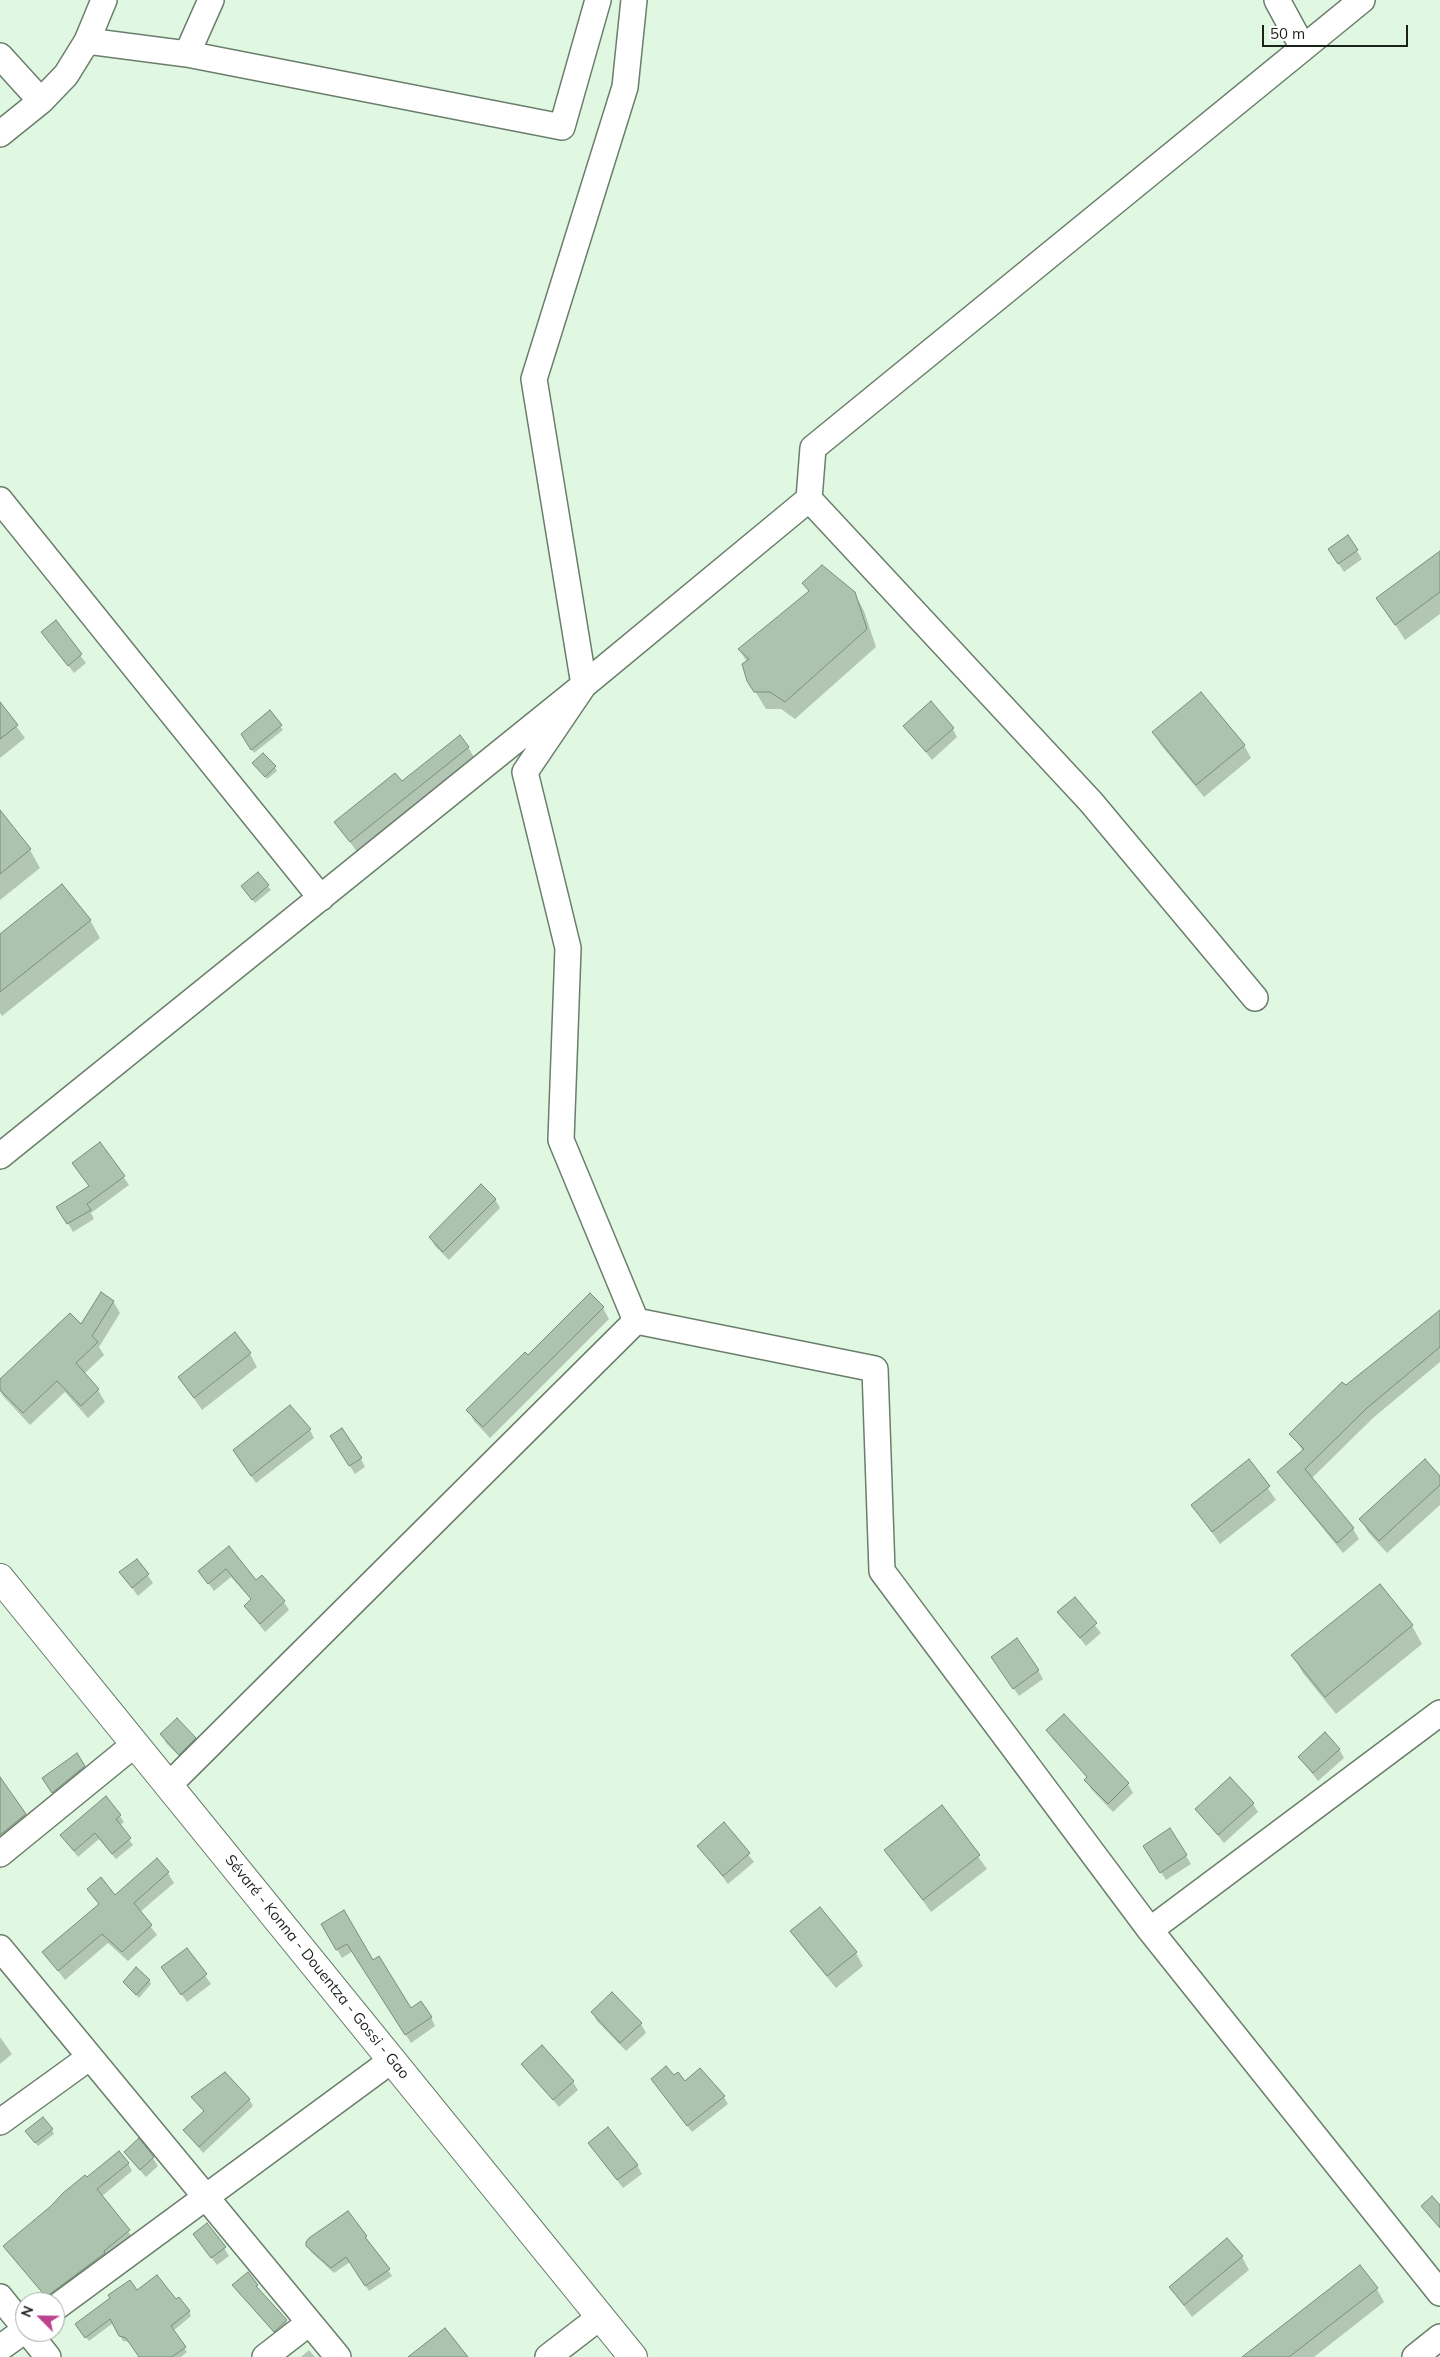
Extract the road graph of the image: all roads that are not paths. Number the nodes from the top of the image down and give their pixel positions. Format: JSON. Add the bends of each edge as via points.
{"nodes":[{"id":1,"x":104,"y":0,"type":"edge"},
{"id":2,"x":211,"y":0,"type":"edge"},
{"id":3,"x":598,"y":0,"type":"edge"},
{"id":4,"x":634,"y":0,"type":"edge"},
{"id":5,"x":1277,"y":0,"type":"edge"},
{"id":6,"x":1362,"y":0,"type":"edge"},
{"id":7,"x":87,"y":41,"type":"junction"},
{"id":8,"x":1303,"y":48,"type":"junction"},
{"id":9,"x":188,"y":54,"type":"junction"},
{"id":10,"x":0,"y":56,"type":"edge"},
{"id":11,"x":41,"y":101,"type":"junction"},
{"id":12,"x":0,"y":134,"type":"edge"},
{"id":13,"x":808,"y":499,"type":"junction"},
{"id":14,"x":0,"y":500,"type":"edge"},
{"id":15,"x":584,"y":685,"type":"junction"},
{"id":16,"x":321,"y":898,"type":"junction"},
{"id":17,"x":1255,"y":998,"type":"dead end"},
{"id":18,"x":0,"y":1156,"type":"edge"},
{"id":19,"x":636,"y":1321,"type":"junction"},
{"id":20,"x":0,"y":1578,"type":"edge"},
{"id":21,"x":1440,"y":1713,"type":"edge"},
{"id":22,"x":135,"y":1744,"type":"junction"},
{"id":23,"x":169,"y":1786,"type":"junction"},
{"id":24,"x":0,"y":1854,"type":"edge"},
{"id":25,"x":1150,"y":1930,"type":"junction"},
{"id":26,"x":0,"y":1948,"type":"edge"},
{"id":27,"x":90,"y":2057,"type":"junction"},
{"id":28,"x":392,"y":2060,"type":"junction"},
{"id":29,"x":0,"y":2122,"type":"edge"},
{"id":30,"x":206,"y":2198,"type":"junction"},
{"id":31,"x":1440,"y":2293,"type":"edge"},
{"id":32,"x":0,"y":2297,"type":"edge"},
{"id":33,"x":65,"y":2301,"type":"edge"},
{"id":34,"x":15,"y":2316,"type":"edge"},
{"id":35,"x":600,"y":2317,"type":"junction"},
{"id":36,"x":310,"y":2323,"type":"junction"},
{"id":37,"x":1440,"y":2337,"type":"edge"},
{"id":38,"x":15,"y":2338,"type":"edge"},
{"id":39,"x":36,"y":2342,"type":"edge"},
{"id":40,"x":0,"y":2348,"type":"edge"},
{"id":41,"x":630,"y":2355,"type":"edge"},
{"id":42,"x":48,"y":2357,"type":"edge"},
{"id":43,"x":265,"y":2357,"type":"edge"},
{"id":44,"x":338,"y":2357,"type":"edge"},
{"id":45,"x":548,"y":2357,"type":"edge"},
{"id":46,"x":1415,"y":2357,"type":"edge"}],
"edges":[{"from":1,"to":7,"type":"street"},
{"from":2,"to":9,"type":"street"},
{"from":3,"to":9,"type":"street","via":[[562,127]]},
{"from":4,"to":15,"type":"street","via":[[624,87],[534,379]]},
{"from":5,"to":8,"type":"street"},
{"from":6,"to":8,"type":"street"},
{"from":7,"to":9,"type":"street"},
{"from":7,"to":11,"type":"street","via":[[66,75]]},
{"from":8,"to":13,"type":"street","via":[[813,448]]},
{"from":10,"to":11,"type":"street"},
{"from":11,"to":12,"type":"street"},
{"from":13,"to":15,"type":"street"},
{"from":13,"to":17,"type":"street","via":[[1091,802]]},
{"from":14,"to":16,"type":"street"},
{"from":15,"to":16,"type":"street"},
{"from":15,"to":19,"type":"street","via":[[525,772],[568,948],[561,1140]]},
{"from":16,"to":18,"type":"street"},
{"from":19,"to":23,"type":"street"},
{"from":19,"to":25,"type":"street","via":[[875,1369],[882,1571]]},
{"from":20,"to":22,"type":"main road","name":"Sévaré - Konna - Douentza - Gossi - Gao"},
{"from":21,"to":25,"type":"street"},
{"from":22,"to":23,"type":"main road","name":"Sévaré - Konna - Douentza - Gossi - Gao"},
{"from":22,"to":24,"type":"street"},
{"from":23,"to":28,"type":"main road","name":"Sévaré - Konna - Douentza - Gossi - Gao"},
{"from":25,"to":31,"type":"street"},
{"from":26,"to":27,"type":"street"},
{"from":27,"to":29,"type":"street"},
{"from":27,"to":30,"type":"street"},
{"from":28,"to":30,"type":"street"},
{"from":28,"to":35,"type":"main road","name":"Sévaré - Konna - Douentza - Gossi - Gao"},
{"from":30,"to":33,"type":"street"},
{"from":30,"to":36,"type":"street"},
{"from":32,"to":34,"type":"street"},
{"from":35,"to":41,"type":"main road","name":"Sévaré - Konna - Douentza - Gossi - Gao"},
{"from":35,"to":45,"type":"street"},
{"from":36,"to":43,"type":"street"},
{"from":36,"to":44,"type":"street"},
{"from":37,"to":46,"type":"street"},
{"from":38,"to":40,"type":"street"},
{"from":39,"to":42,"type":"street"}]}
